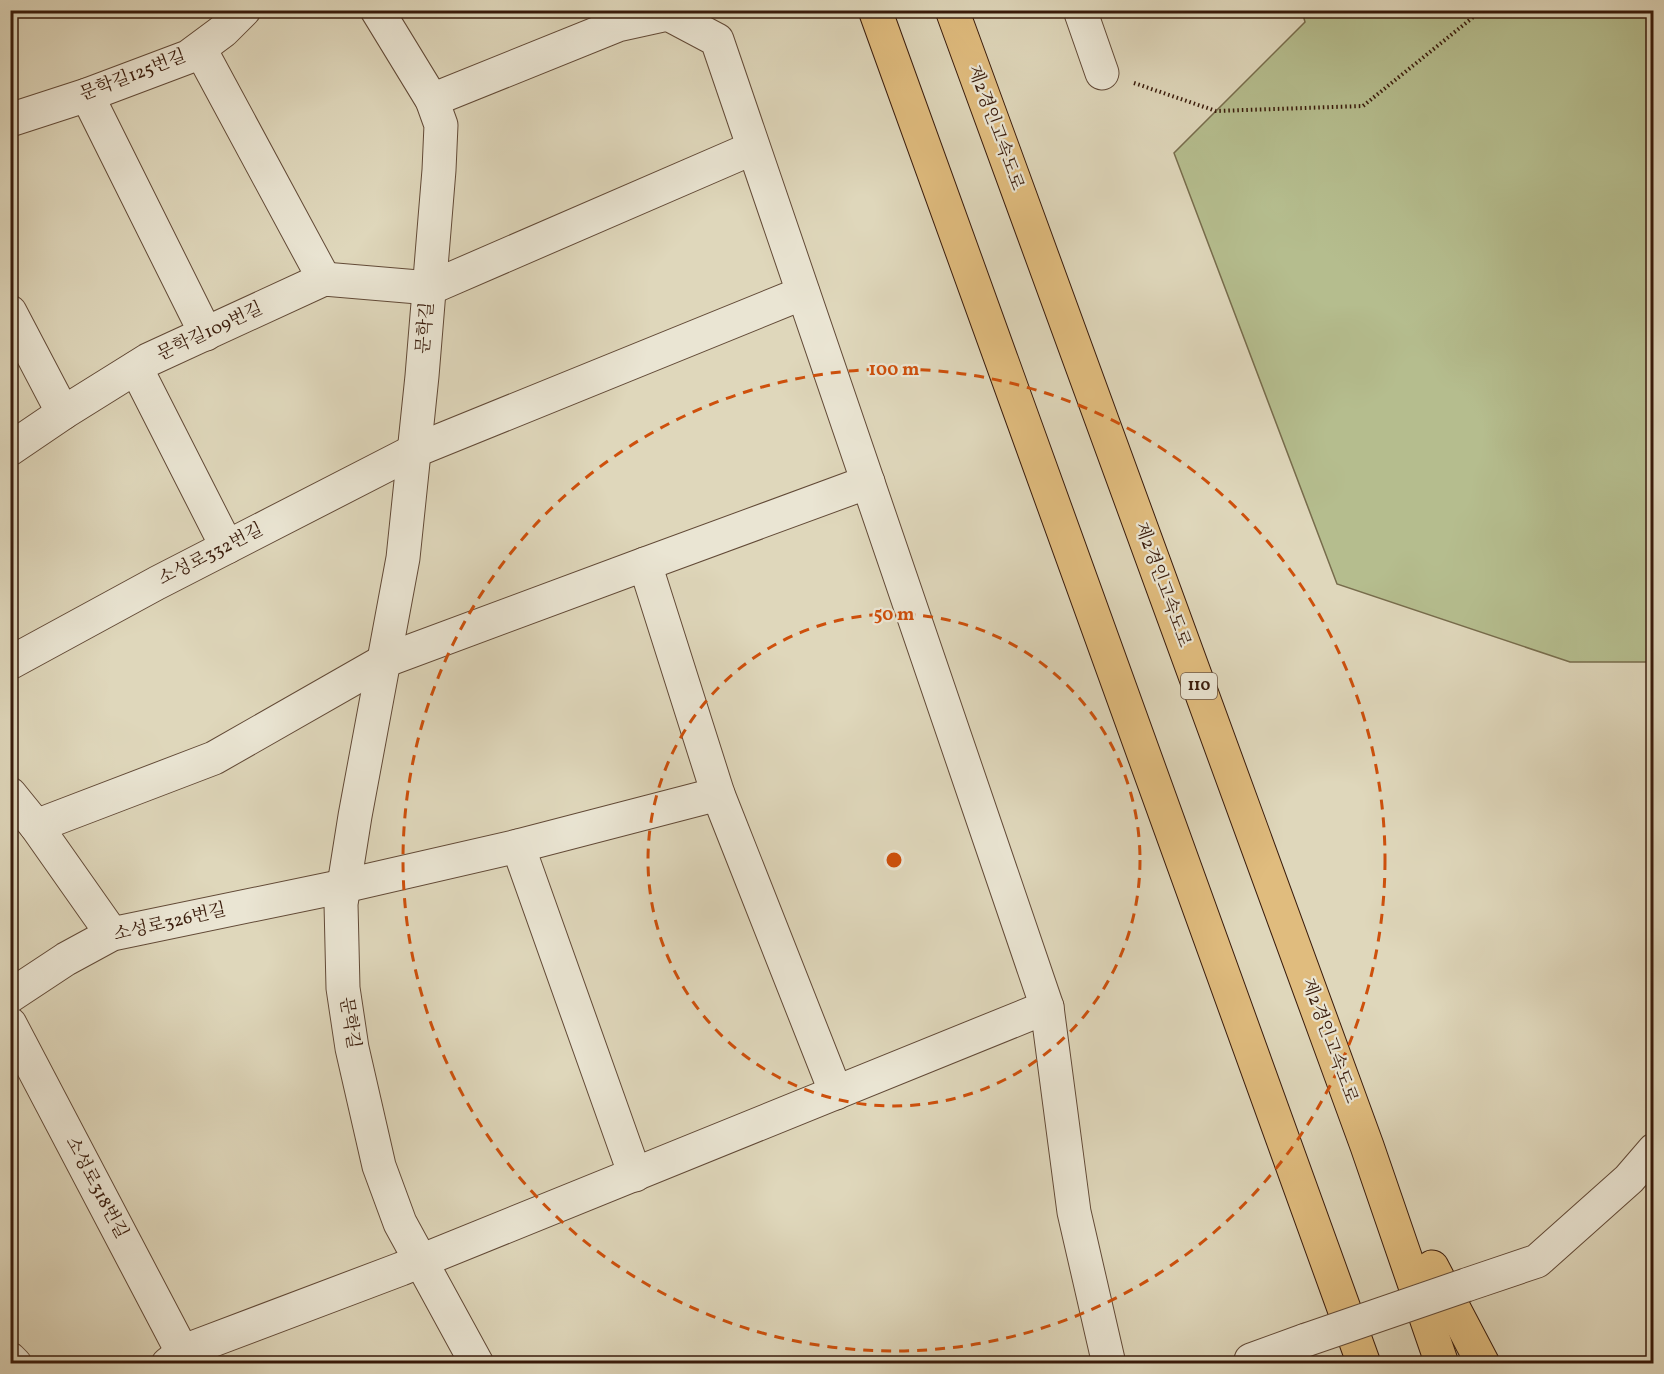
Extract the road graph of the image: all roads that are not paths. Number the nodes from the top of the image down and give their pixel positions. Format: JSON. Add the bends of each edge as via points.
{"nodes":[{"id":1,"x":244,"y":10,"type":"edge"},
{"id":2,"x":377,"y":10,"type":"edge"},
{"id":3,"x":875,"y":10,"type":"edge"},
{"id":4,"x":952,"y":10,"type":"edge"},
{"id":5,"x":1080,"y":10,"type":"edge"},
{"id":6,"x":615,"y":18,"type":"edge"},
{"id":7,"x":200,"y":49,"type":"junction"},
{"id":8,"x":1102,"y":73,"type":"road end"},
{"id":9,"x":87,"y":95,"type":"junction"},
{"id":10,"x":432,"y":100,"type":"junction"},
{"id":11,"x":10,"y":120,"type":"edge"},
{"id":12,"x":753,"y":148,"type":"junction"},
{"id":13,"x":324,"y":279,"type":"junction"},
{"id":14,"x":430,"y":288,"type":"junction"},
{"id":15,"x":803,"y":293,"type":"junction"},
{"id":16,"x":10,"y":312,"type":"edge"},
{"id":17,"x":206,"y":334,"type":"junction"},
{"id":18,"x":136,"y":368,"type":"junction"},
{"id":19,"x":63,"y":413,"type":"junction"},
{"id":20,"x":10,"y":449,"type":"edge"},
{"id":21,"x":414,"y":451,"type":"junction"},
{"id":22,"x":867,"y":482,"type":"junction"},
{"id":23,"x":227,"y":547,"type":"junction"},
{"id":24,"x":645,"y":564,"type":"junction"},
{"id":25,"x":384,"y":661,"type":"junction"},
{"id":26,"x":10,"y":663,"type":"edge"},
{"id":27,"x":10,"y":794,"type":"edge"},
{"id":28,"x":718,"y":794,"type":"junction"},
{"id":29,"x":36,"y":826,"type":"junction"},
{"id":30,"x":518,"y":846,"type":"junction"},
{"id":31,"x":344,"y":886,"type":"junction"},
{"id":32,"x":112,"y":934,"type":"junction"},
{"id":33,"x":10,"y":996,"type":"edge"},
{"id":34,"x":1047,"y":1008,"type":"junction"},
{"id":35,"x":10,"y":1024,"type":"edge"},
{"id":36,"x":836,"y":1093,"type":"junction"},
{"id":37,"x":1367,"y":1146,"type":"junction"},
{"id":38,"x":1653,"y":1150,"type":"edge"},
{"id":39,"x":635,"y":1175,"type":"junction"},
{"id":40,"x":421,"y":1261,"type":"junction"},
{"id":41,"x":10,"y":1359,"type":"edge"},
{"id":42,"x":182,"y":1359,"type":"edge"},
{"id":43,"x":1251,"y":1360,"type":"dead end"},
{"id":44,"x":15,"y":1364,"type":"edge"},
{"id":45,"x":477,"y":1364,"type":"edge"},
{"id":46,"x":1110,"y":1364,"type":"edge"},
{"id":47,"x":1364,"y":1364,"type":"edge"},
{"id":48,"x":1442,"y":1364,"type":"edge"},
{"id":49,"x":1483,"y":1364,"type":"edge"}],
"edges":[{"from":1,"to":7,"type":"street","name":"문학길125번길"},
{"from":2,"to":10,"type":"street","name":"문학길"},
{"from":3,"to":47,"type":"highway"},
{"from":4,"to":37,"type":"highway","name":"제2경인고속도로","number":"110"},
{"from":5,"to":8,"type":"street"},
{"from":6,"to":10,"type":"street"},
{"from":6,"to":12,"type":"street","via":[[668,14],[717,40]]},
{"from":7,"to":9,"type":"street","name":"문학길125번길"},
{"from":7,"to":13,"type":"street"},
{"from":9,"to":11,"type":"street","name":"문학길125번길"},
{"from":9,"to":17,"type":"street"},
{"from":10,"to":14,"type":"street","name":"문학길","via":[[441,125]]},
{"from":12,"to":14,"type":"street"},
{"from":12,"to":15,"type":"street"},
{"from":13,"to":14,"type":"street","name":"문학길109번길"},
{"from":13,"to":17,"type":"street","name":"문학길109번길"},
{"from":14,"to":21,"type":"street","name":"문학길"},
{"from":15,"to":21,"type":"street","name":"소성로332번길"},
{"from":15,"to":22,"type":"street"},
{"from":16,"to":19,"type":"street"},
{"from":17,"to":18,"type":"street","name":"문학길109번길"},
{"from":18,"to":19,"type":"street","name":"문학길109번길"},
{"from":18,"to":23,"type":"street"},
{"from":19,"to":20,"type":"street","name":"문학길109번길"},
{"from":21,"to":23,"type":"street","name":"소성로332번길"},
{"from":21,"to":25,"type":"street","name":"문학길","via":[[403,558]]},
{"from":22,"to":24,"type":"street"},
{"from":22,"to":34,"type":"street"},
{"from":23,"to":26,"type":"street","name":"소성로332번길"},
{"from":24,"to":25,"type":"street"},
{"from":24,"to":28,"type":"street"},
{"from":25,"to":29,"type":"street","via":[[214,758]]},
{"from":25,"to":31,"type":"street","name":"문학길"},
{"from":27,"to":29,"type":"street"},
{"from":28,"to":30,"type":"street","name":"소성로326번길"},
{"from":28,"to":36,"type":"street"},
{"from":29,"to":32,"type":"street"},
{"from":30,"to":31,"type":"street","name":"소성로326번길"},
{"from":30,"to":39,"type":"street"},
{"from":31,"to":32,"type":"street","name":"소성로326번길"},
{"from":31,"to":40,"type":"street","name":"문학길","via":[[343,988],[351,1048],[379,1166],[400,1223]]},
{"from":32,"to":33,"type":"street","name":"소성로326번길"},
{"from":34,"to":36,"type":"street","name":"소성로318번길"},
{"from":34,"to":46,"type":"street","via":[[1074,1212]]},
{"from":35,"to":42,"type":"street","name":"소성로318번길","via":[[176,1340]]},
{"from":36,"to":39,"type":"street","name":"소성로318번길"},
{"from":37,"to":48,"type":"highway","name":"제2경인고속도로","number":"110"},
{"from":37,"to":49,"type":"highway"},
{"from":38,"to":43,"type":"street","bridge":true,"via":[[1629,1179],[1537,1260]]},
{"from":39,"to":40,"type":"street","name":"소성로318번길"},
{"from":40,"to":42,"type":"street","name":"소성로318번길"},
{"from":40,"to":45,"type":"street","name":"문학길"},
{"from":41,"to":44,"type":"street"}]}
